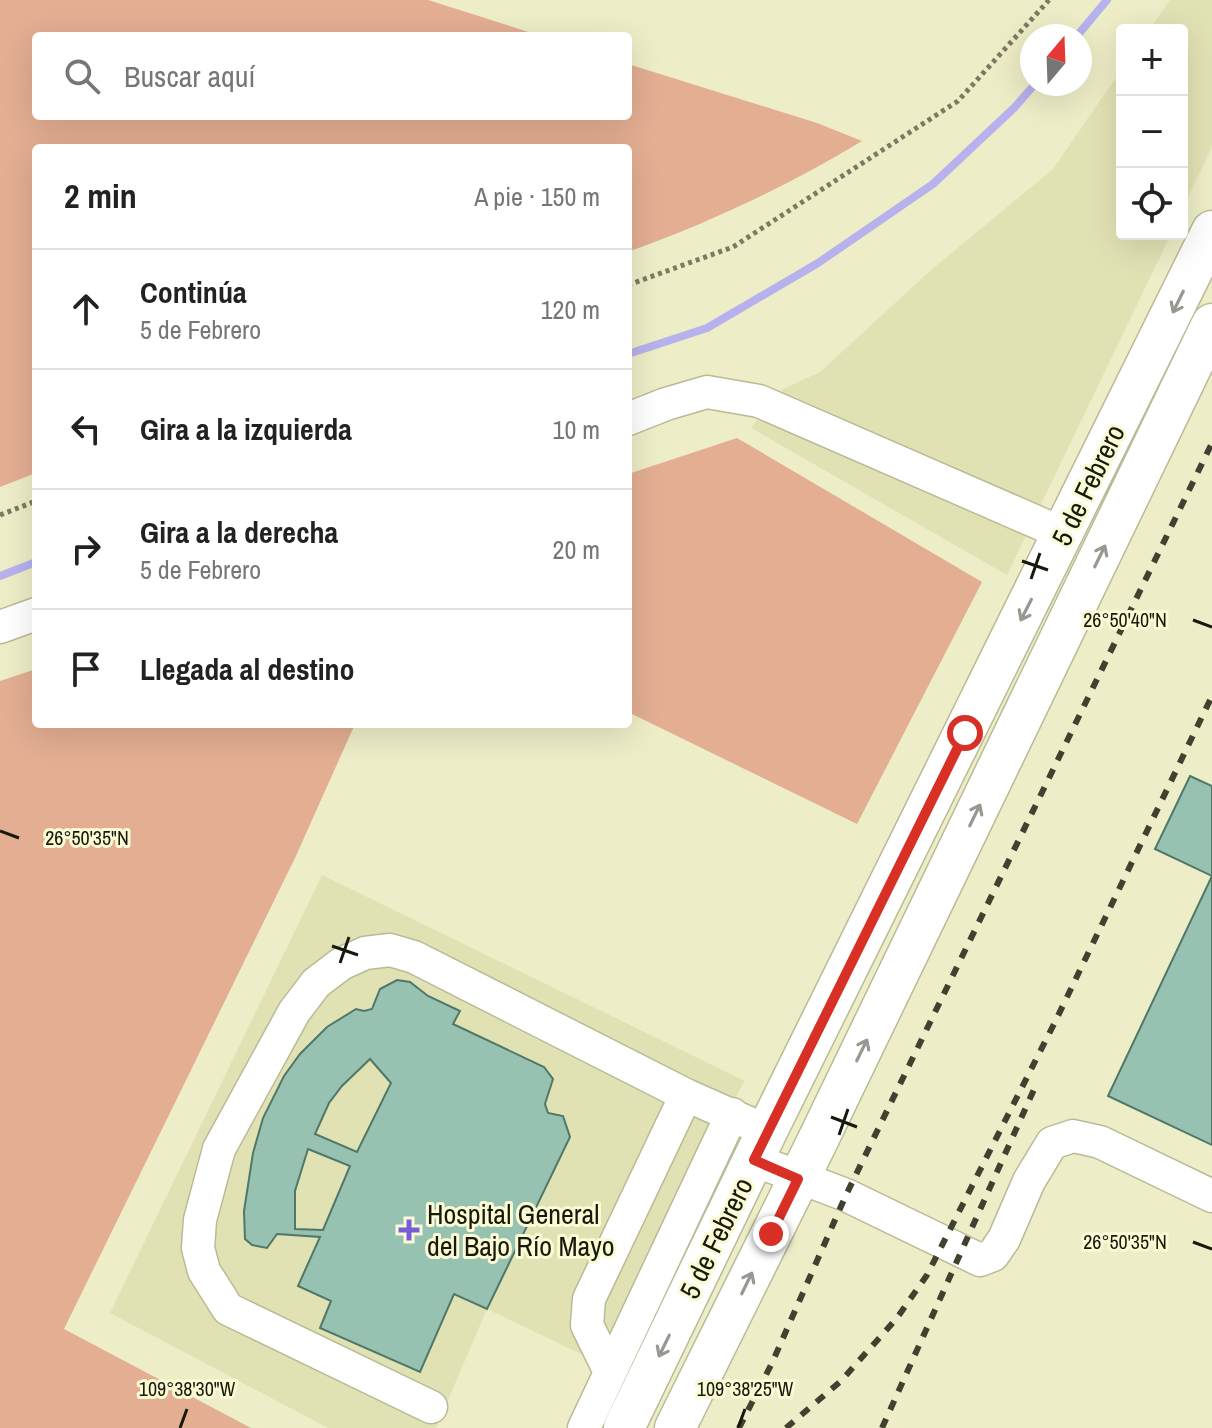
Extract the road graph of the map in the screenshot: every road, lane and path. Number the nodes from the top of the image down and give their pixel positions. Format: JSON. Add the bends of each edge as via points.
{"nodes":[{"id":1,"x":1049,"y":0,"type":"edge"},
{"id":2,"x":1212,"y":231,"type":"edge"},
{"id":3,"x":632,"y":284,"type":"edge"},
{"id":4,"x":1212,"y":324,"type":"edge"},
{"id":5,"x":632,"y":417,"type":"edge"},
{"id":6,"x":32,"y":503,"type":"edge"},
{"id":7,"x":0,"y":515,"type":"edge"},
{"id":8,"x":1064,"y":534,"type":"junction"},
{"id":9,"x":32,"y":615,"type":"edge"},
{"id":10,"x":0,"y":627,"type":"edge"},
{"id":11,"x":686,"y":1095,"type":"junction"},
{"id":12,"x":732,"y":1114,"type":"junction"},
{"id":13,"x":760,"y":1145,"type":"junction"},
{"id":14,"x":798,"y":1179,"type":"junction"},
{"id":15,"x":1212,"y":1196,"type":"edge"},
{"id":16,"x":610,"y":1372,"type":"junction"},
{"id":17,"x":431,"y":1407,"type":"dead end"},
{"id":18,"x":584,"y":1428,"type":"edge"},
{"id":19,"x":624,"y":1428,"type":"edge"},
{"id":20,"x":675,"y":1428,"type":"edge"}],
"edges":[{"from":1,"to":3,"type":"path","via":[[958,101],[733,247]]},
{"from":2,"to":8,"type":"main road","name":"5 de Febrero","one_way":true},
{"from":14,"to":4,"type":"main road","name":"5 de Febrero","one_way":true},
{"from":5,"to":8,"type":"street","via":[[707,392],[759,401]]},
{"from":6,"to":7,"type":"path"},
{"from":8,"to":13,"type":"main road","name":"5 de Febrero","one_way":true},
{"from":9,"to":10,"type":"street"},
{"from":11,"to":12,"type":"street"},
{"from":11,"to":16,"type":"street","via":[[589,1299],[587,1325]]},
{"from":11,"to":17,"type":"street","via":[[414,957],[390,950],[365,953],[316,983],[219,1149],[200,1220],[198,1248],[204,1271],[228,1309]]},
{"from":12,"to":13,"type":"street"},
{"from":12,"to":16,"type":"street"},
{"from":13,"to":14,"type":"street"},
{"from":13,"to":19,"type":"main road","name":"5 de Febrero","one_way":true},
{"from":14,"to":15,"type":"street","via":[[846,1195],[980,1260],[993,1255],[1004,1239],[1052,1143],[1073,1136],[1100,1142]]},
{"from":20,"to":14,"type":"main road","name":"5 de Febrero","one_way":true},
{"from":16,"to":18,"type":"street"}]}
